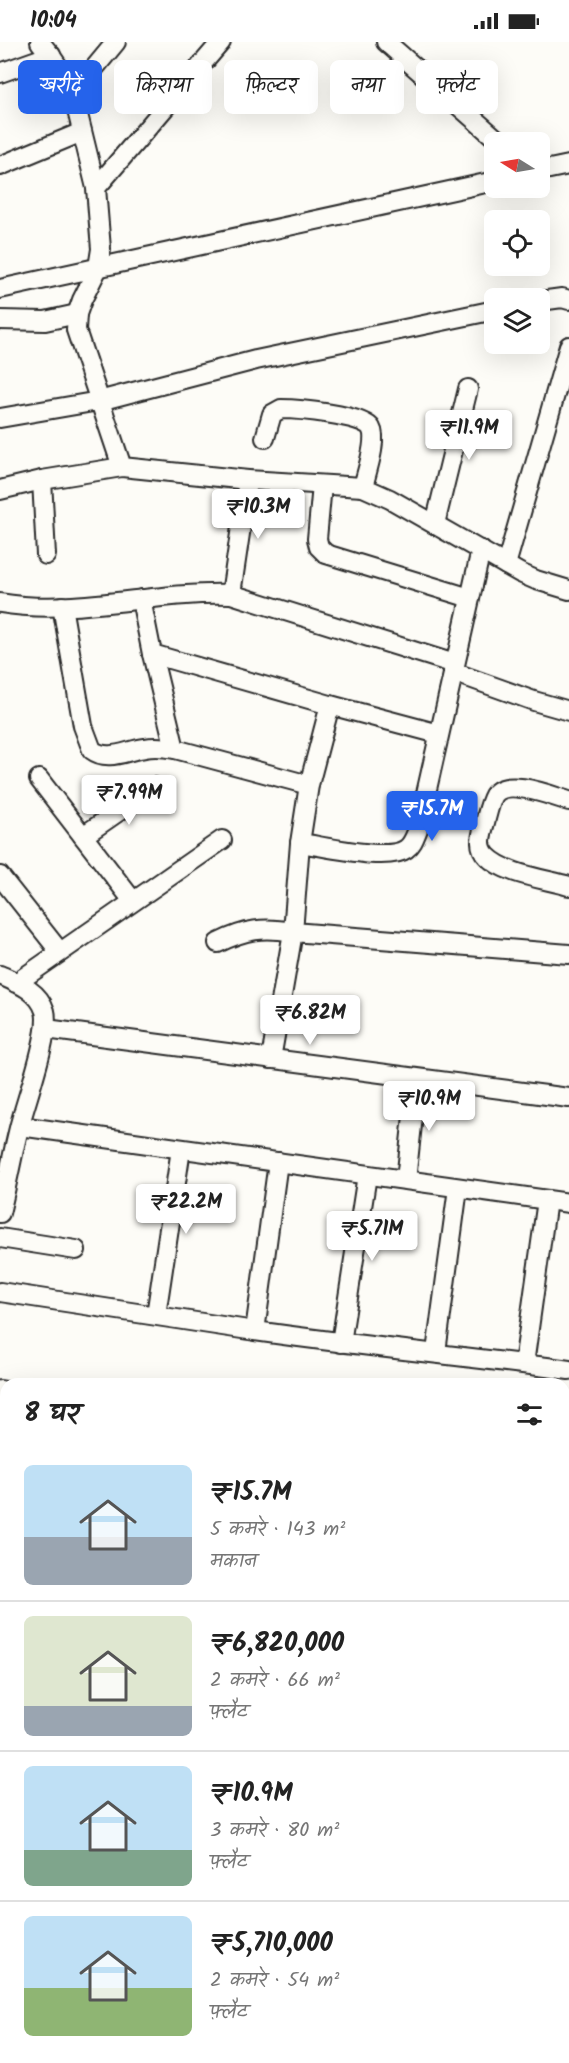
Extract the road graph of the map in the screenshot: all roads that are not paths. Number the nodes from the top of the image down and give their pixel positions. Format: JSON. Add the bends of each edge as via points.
{"nodes":[{"id":1,"x":116,"y":42,"type":"edge"},
{"id":2,"x":221,"y":42,"type":"edge"},
{"id":3,"x":386,"y":42,"type":"edge"},
{"id":4,"x":46,"y":48,"type":"edge"},
{"id":5,"x":101,"y":60,"type":"edge"},
{"id":6,"x":0,"y":73,"type":"edge"},
{"id":7,"x":78,"y":114,"type":"edge"},
{"id":8,"x":82,"y":132,"type":"junction"},
{"id":9,"x":489,"y":132,"type":"edge"},
{"id":10,"x":569,"y":165,"type":"edge"},
{"id":11,"x":0,"y":166,"type":"edge"},
{"id":12,"x":550,"y":169,"type":"edge"},
{"id":13,"x":484,"y":183,"type":"edge"},
{"id":14,"x":96,"y":188,"type":"junction"},
{"id":15,"x":98,"y":268,"type":"junction"},
{"id":16,"x":0,"y":289,"type":"edge"},
{"id":17,"x":550,"y":300,"type":"edge"},
{"id":18,"x":569,"y":300,"type":"edge"},
{"id":19,"x":484,"y":312,"type":"edge"},
{"id":20,"x":77,"y":314,"type":"junction"},
{"id":21,"x":0,"y":320,"type":"edge"},
{"id":22,"x":569,"y":346,"type":"edge"},
{"id":23,"x":468,"y":389,"type":"dead end"},
{"id":24,"x":99,"y":401,"type":"junction"},
{"id":25,"x":0,"y":418,"type":"edge"},
{"id":26,"x":265,"y":438,"type":"dead end"},
{"id":27,"x":122,"y":467,"type":"junction"},
{"id":28,"x":42,"y":480,"type":"junction"},
{"id":29,"x":248,"y":480,"type":"junction"},
{"id":30,"x":322,"y":485,"type":"junction"},
{"id":31,"x":363,"y":487,"type":"junction"},
{"id":32,"x":0,"y":490,"type":"edge"},
{"id":33,"x":435,"y":524,"type":"junction"},
{"id":34,"x":482,"y":550,"type":"junction"},
{"id":35,"x":46,"y":555,"type":"dead end"},
{"id":36,"x":506,"y":565,"type":"junction"},
{"id":37,"x":569,"y":590,"type":"edge"},
{"id":38,"x":231,"y":594,"type":"junction"},
{"id":39,"x":470,"y":598,"type":"junction"},
{"id":40,"x":141,"y":599,"type":"junction"},
{"id":41,"x":0,"y":603,"type":"edge"},
{"id":42,"x":62,"y":606,"type":"junction"},
{"id":43,"x":152,"y":654,"type":"junction"},
{"id":44,"x":454,"y":668,"type":"junction"},
{"id":45,"x":330,"y":705,"type":"junction"},
{"id":46,"x":569,"y":711,"type":"edge"},
{"id":47,"x":439,"y":734,"type":"junction"},
{"id":48,"x":175,"y":749,"type":"junction"},
{"id":49,"x":39,"y":778,"type":"dead end"},
{"id":50,"x":309,"y":784,"type":"junction"},
{"id":51,"x":154,"y":787,"type":"dead end"},
{"id":52,"x":569,"y":801,"type":"edge"},
{"id":53,"x":83,"y":836,"type":"junction"},
{"id":54,"x":222,"y":840,"type":"dead end"},
{"id":55,"x":300,"y":843,"type":"junction"},
{"id":56,"x":0,"y":876,"type":"edge"},
{"id":57,"x":569,"y":886,"type":"edge"},
{"id":58,"x":134,"y":901,"type":"junction"},
{"id":59,"x":293,"y":932,"type":"junction"},
{"id":60,"x":218,"y":943,"type":"dead end"},
{"id":61,"x":60,"y":952,"type":"junction"},
{"id":62,"x":569,"y":954,"type":"edge"},
{"id":63,"x":8,"y":979,"type":"edge"},
{"id":64,"x":46,"y":1029,"type":"junction"},
{"id":65,"x":271,"y":1059,"type":"junction"},
{"id":66,"x":417,"y":1079,"type":"junction"},
{"id":67,"x":569,"y":1098,"type":"edge"},
{"id":68,"x":20,"y":1126,"type":"junction"},
{"id":69,"x":182,"y":1149,"type":"junction"},
{"id":70,"x":278,"y":1162,"type":"junction"},
{"id":71,"x":367,"y":1175,"type":"junction"},
{"id":72,"x":406,"y":1180,"type":"junction"},
{"id":73,"x":458,"y":1188,"type":"junction"},
{"id":74,"x":547,"y":1200,"type":"junction"},
{"id":75,"x":569,"y":1203,"type":"edge"},
{"id":76,"x":0,"y":1209,"type":"edge"},
{"id":77,"x":0,"y":1238,"type":"edge"},
{"id":78,"x":76,"y":1250,"type":"dead end"},
{"id":79,"x":0,"y":1292,"type":"edge"},
{"id":80,"x":156,"y":1316,"type":"junction"},
{"id":81,"x":255,"y":1331,"type":"junction"},
{"id":82,"x":341,"y":1343,"type":"junction"},
{"id":83,"x":436,"y":1352,"type":"junction"},
{"id":84,"x":524,"y":1364,"type":"junction"},
{"id":85,"x":569,"y":1370,"type":"edge"}],
"edges":[{"from":1,"to":5,"type":"street"},
{"from":2,"to":14,"type":"street"},
{"from":3,"to":9,"type":"street"},
{"from":4,"to":6,"type":"street"},
{"from":7,"to":8,"type":"street"},
{"from":8,"to":11,"type":"street"},
{"from":8,"to":14,"type":"street"},
{"from":10,"to":12,"type":"street"},
{"from":13,"to":15,"type":"street"},
{"from":14,"to":15,"type":"street","via":[[101,234]]},
{"from":15,"to":16,"type":"street"},
{"from":15,"to":20,"type":"street"},
{"from":17,"to":18,"type":"street"},
{"from":19,"to":24,"type":"street","via":[[256,360]]},
{"from":20,"to":21,"type":"street","via":[[45,321]]},
{"from":20,"to":24,"type":"street","via":[[76,330]]},
{"from":22,"to":36,"type":"street"},
{"from":23,"to":33,"type":"street"},
{"from":24,"to":25,"type":"street"},
{"from":24,"to":27,"type":"street"},
{"from":26,"to":31,"type":"street","via":[[272,414],[281,409],[353,418],[368,424],[373,443]]},
{"from":27,"to":28,"type":"street"},
{"from":27,"to":29,"type":"street"},
{"from":28,"to":32,"type":"street"},
{"from":28,"to":35,"type":"street"},
{"from":29,"to":30,"type":"street"},
{"from":29,"to":38,"type":"street"},
{"from":30,"to":31,"type":"street"},
{"from":30,"to":39,"type":"street","via":[[316,539],[326,554]]},
{"from":31,"to":33,"type":"street"},
{"from":33,"to":34,"type":"street"},
{"from":34,"to":36,"type":"street"},
{"from":34,"to":39,"type":"street"},
{"from":36,"to":37,"type":"street"},
{"from":38,"to":40,"type":"street"},
{"from":38,"to":44,"type":"street"},
{"from":39,"to":44,"type":"street"},
{"from":40,"to":42,"type":"street"},
{"from":40,"to":43,"type":"street"},
{"from":41,"to":42,"type":"street"},
{"from":42,"to":48,"type":"street","via":[[83,726],[92,750],[104,756],[158,746]]},
{"from":43,"to":45,"type":"street"},
{"from":43,"to":48,"type":"street"},
{"from":44,"to":46,"type":"street"},
{"from":44,"to":47,"type":"street"},
{"from":45,"to":47,"type":"street"},
{"from":45,"to":50,"type":"street"},
{"from":47,"to":55,"type":"street","via":[[418,829],[408,848],[374,854]]},
{"from":48,"to":50,"type":"street"},
{"from":49,"to":53,"type":"street"},
{"from":50,"to":55,"type":"street"},
{"from":51,"to":53,"type":"street"},
{"from":52,"to":57,"type":"street","via":[[509,786],[500,789],[495,793],[480,839],[485,855],[507,869]]},
{"from":53,"to":58,"type":"street"},
{"from":54,"to":58,"type":"street"},
{"from":55,"to":59,"type":"street"},
{"from":56,"to":61,"type":"street"},
{"from":58,"to":61,"type":"street"},
{"from":59,"to":60,"type":"street","via":[[260,928]]},
{"from":59,"to":62,"type":"street"},
{"from":59,"to":65,"type":"street"},
{"from":61,"to":63,"type":"street"},
{"from":63,"to":64,"type":"street","via":[[40,1001],[46,1013]]},
{"from":64,"to":65,"type":"street"},
{"from":64,"to":68,"type":"street"},
{"from":65,"to":66,"type":"street"},
{"from":66,"to":67,"type":"street"},
{"from":66,"to":72,"type":"street"},
{"from":68,"to":69,"type":"street"},
{"from":68,"to":76,"type":"street"},
{"from":69,"to":70,"type":"street"},
{"from":69,"to":80,"type":"street"},
{"from":70,"to":71,"type":"street"},
{"from":70,"to":81,"type":"street"},
{"from":71,"to":72,"type":"street"},
{"from":71,"to":82,"type":"street"},
{"from":72,"to":73,"type":"street"},
{"from":73,"to":74,"type":"street"},
{"from":73,"to":83,"type":"street"},
{"from":74,"to":75,"type":"street"},
{"from":74,"to":84,"type":"street"},
{"from":77,"to":78,"type":"street"},
{"from":79,"to":80,"type":"street"},
{"from":80,"to":81,"type":"street"},
{"from":81,"to":82,"type":"street"},
{"from":82,"to":83,"type":"street"},
{"from":83,"to":84,"type":"street"},
{"from":84,"to":85,"type":"street"}]}
